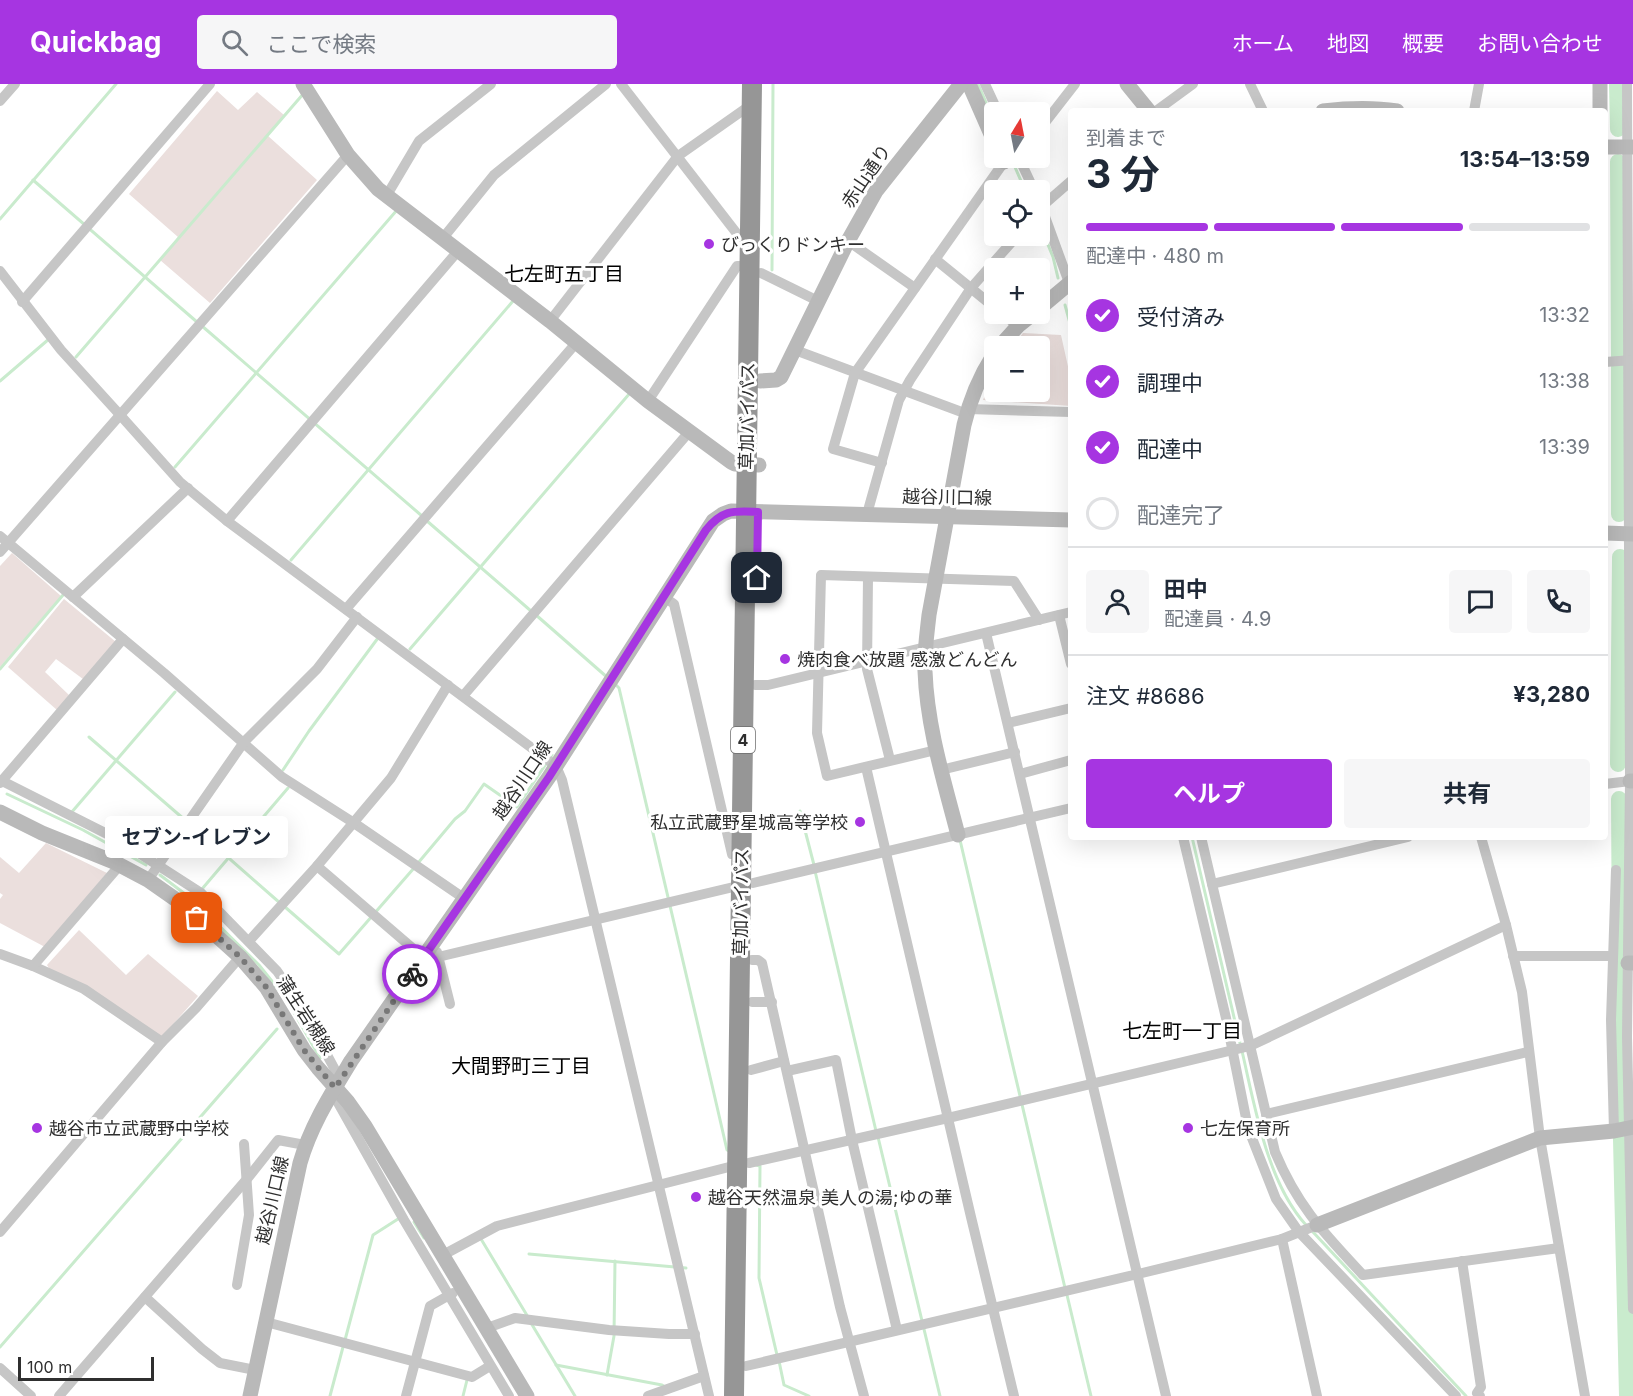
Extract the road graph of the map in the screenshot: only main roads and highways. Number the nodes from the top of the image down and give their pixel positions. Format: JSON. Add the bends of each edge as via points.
{"nodes":[{"id":1,"x":303,"y":84,"type":"edge"},
{"id":2,"x":763,"y":84,"type":"edge"},
{"id":3,"x":961,"y":84,"type":"edge"},
{"id":4,"x":969,"y":84,"type":"edge"},
{"id":5,"x":1127,"y":84,"type":"edge"},
{"id":6,"x":1600,"y":84,"type":"edge"},
{"id":7,"x":752,"y":94,"type":"edge"},
{"id":8,"x":1147,"y":108,"type":"edge"},
{"id":9,"x":1344,"y":108,"type":"edge"},
{"id":10,"x":1374,"y":108,"type":"edge"},
{"id":11,"x":1600,"y":108,"type":"edge"},
{"id":12,"x":984,"y":118,"type":"edge"},
{"id":13,"x":1608,"y":147,"type":"edge"},
{"id":14,"x":1630,"y":147,"type":"edge"},
{"id":15,"x":756,"y":270,"type":"junction"},
{"id":16,"x":1068,"y":287,"type":"edge"},
{"id":17,"x":1050,"y":301,"type":"edge"},
{"id":18,"x":1020,"y":324,"type":"edge"},
{"id":19,"x":1009,"y":336,"type":"edge"},
{"id":20,"x":984,"y":371,"type":"edge"},
{"id":21,"x":760,"y":381,"type":"junction"},
{"id":22,"x":753,"y":465,"type":"junction"},
{"id":23,"x":752,"y":512,"type":"junction"},
{"id":24,"x":948,"y":516,"type":"junction"},
{"id":25,"x":1068,"y":520,"type":"edge"},
{"id":26,"x":1608,"y":533,"type":"edge"},
{"id":27,"x":1631,"y":534,"type":"edge"},
{"id":28,"x":0,"y":812,"type":"edge"},
{"id":29,"x":958,"y":835,"type":"road end"},
{"id":30,"x":747,"y":884,"type":"junction"},
{"id":31,"x":336,"y":1086,"type":"junction"},
{"id":32,"x":1631,"y":1127,"type":"edge"},
{"id":33,"x":743,"y":1164,"type":"junction"},
{"id":34,"x":1317,"y":1225,"type":"road end"},
{"id":35,"x":249,"y":1396,"type":"edge"},
{"id":36,"x":527,"y":1396,"type":"edge"},
{"id":37,"x":734,"y":1396,"type":"edge"},
{"id":38,"x":745,"y":1396,"type":"edge"}],
"edges":[{"from":1,"to":22,"type":"main road","via":[[348,155],[387,195],[689,432],[731,462]]},
{"from":2,"to":15,"type":"highway","name":"草加バイパス","number":"4"},
{"from":3,"to":21,"type":"main road","name":"赤山通り","via":[[881,184],[848,241],[781,377]]},
{"from":4,"to":12,"type":"main road"},
{"from":5,"to":8,"type":"main road"},
{"from":6,"to":11,"type":"main road"},
{"from":7,"to":15,"type":"highway","name":"草加バイパス","number":"4","via":[[750,242]]},
{"from":9,"to":10,"type":"main road"},
{"from":13,"to":14,"type":"main road"},
{"from":15,"to":21,"type":"highway","name":"草加バイパス","number":"4"},
{"from":15,"to":22,"type":"highway","name":"草加バイパス","number":"4"},
{"from":16,"to":17,"type":"main road"},
{"from":18,"to":19,"type":"main road"},
{"from":20,"to":24,"type":"main road","via":[[967,411]]},
{"from":21,"to":22,"type":"highway","name":"草加バイパス","number":"4"},
{"from":22,"to":23,"type":"highway","name":"草加バイパス","number":"4"},
{"from":23,"to":24,"type":"main road","name":"越谷川口線"},
{"from":23,"to":30,"type":"highway","name":"草加バイパス","number":"4","via":[[755,685]]},
{"from":23,"to":30,"type":"highway","name":"草加バイパス","number":"4","via":[[741,854]]},
{"from":23,"to":31,"type":"main road","name":"越谷川口線","via":[[723,514],[713,521],[432,953]]},
{"from":24,"to":25,"type":"main road","name":"越谷川口線"},
{"from":24,"to":29,"type":"main road","via":[[926,647],[926,692]]},
{"from":26,"to":27,"type":"main road"},
{"from":28,"to":31,"type":"main road","name":"蒲生岩槻線","via":[[120,865],[178,901],[240,957],[266,987],[304,1050]]},
{"from":30,"to":33,"type":"highway","name":"草加バイパス","number":"4"},
{"from":30,"to":33,"type":"highway","name":"草加バイパス","number":"4","via":[[752,960],[762,1002],[751,1070]]},
{"from":31,"to":35,"type":"main road","name":"越谷川口線","via":[[305,1145]]},
{"from":31,"to":36,"type":"main road","name":"蒲生岩槻線","via":[[365,1126]]},
{"from":32,"to":34,"type":"main road","via":[[1540,1138]]},
{"from":33,"to":37,"type":"highway","name":"草加バイパス","number":"4"},
{"from":33,"to":38,"type":"highway","name":"草加バイパス","number":"4"}]}
